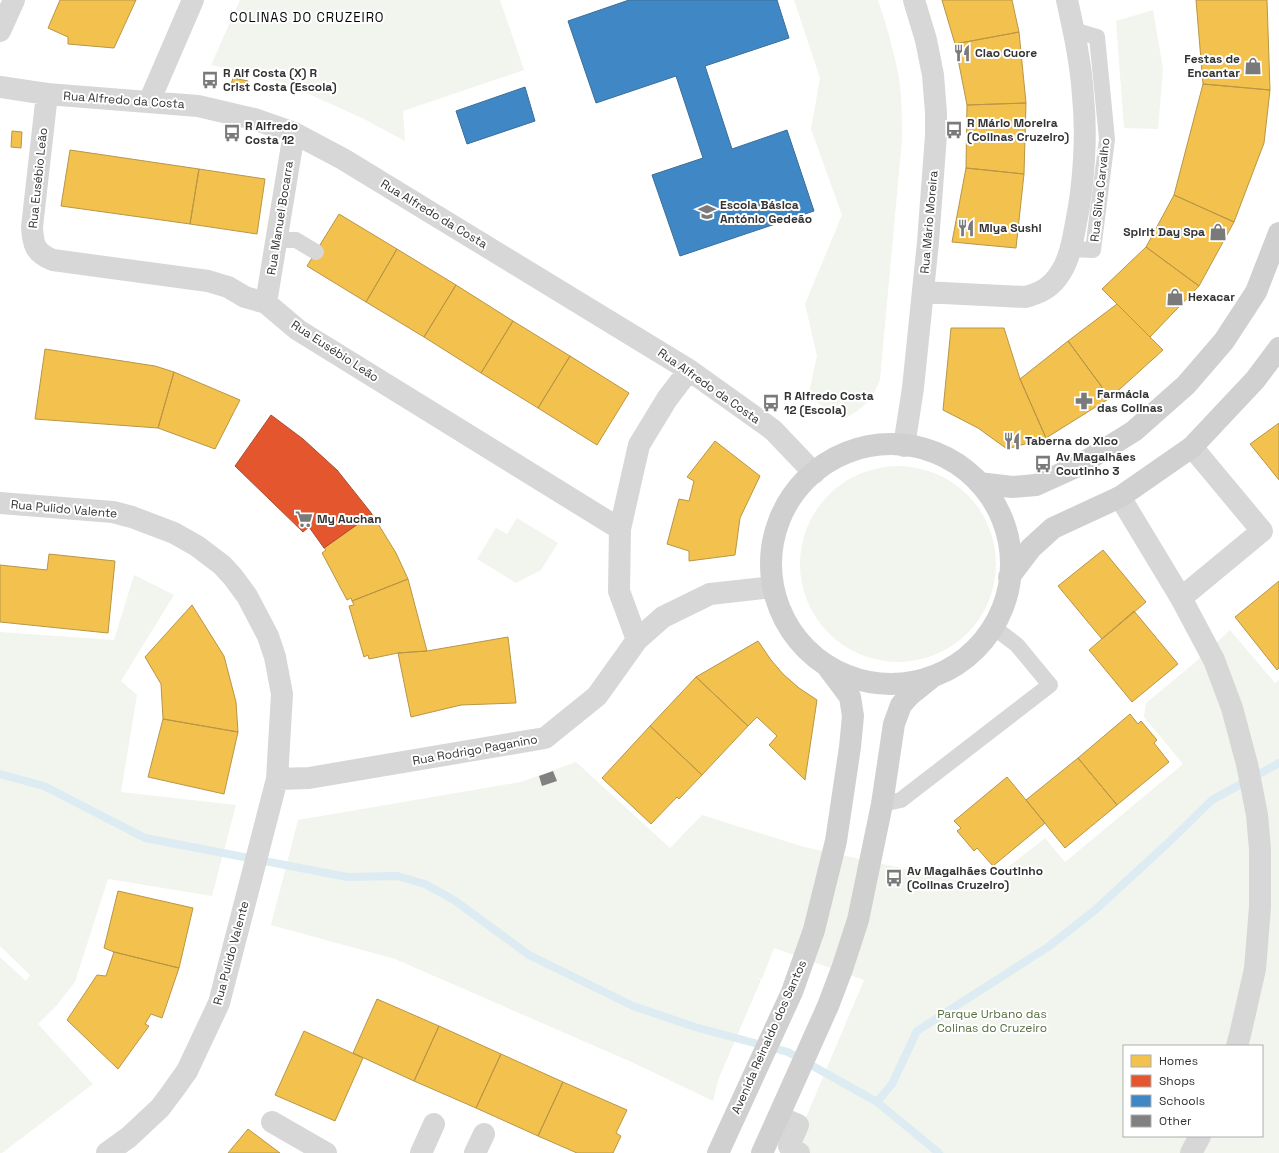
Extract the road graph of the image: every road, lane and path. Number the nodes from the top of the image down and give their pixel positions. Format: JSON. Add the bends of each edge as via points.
{"nodes":[{"id":1,"x":14,"y":0,"type":"edge"},
{"id":2,"x":193,"y":0,"type":"edge"},
{"id":3,"x":914,"y":0,"type":"edge"},
{"id":4,"x":1067,"y":0,"type":"edge"},
{"id":5,"x":0,"y":31,"type":"edge"},
{"id":6,"x":0,"y":87,"type":"edge"},
{"id":7,"x":47,"y":94,"type":"junction"},
{"id":8,"x":150,"y":102,"type":"junction"},
{"id":9,"x":294,"y":133,"type":"junction"},
{"id":10,"x":1279,"y":233,"type":"edge"},
{"id":11,"x":277,"y":240,"type":"junction"},
{"id":12,"x":316,"y":252,"type":"dead end"},
{"id":13,"x":923,"y":292,"type":"junction"},
{"id":14,"x":266,"y":303,"type":"junction"},
{"id":15,"x":1279,"y":348,"type":"edge"},
{"id":16,"x":689,"y":370,"type":"junction"},
{"id":17,"x":904,"y":446,"type":"junction"},
{"id":18,"x":1192,"y":447,"type":"junction"},
{"id":19,"x":814,"y":473,"type":"junction"},
{"id":20,"x":979,"y":483,"type":"junction"},
{"id":21,"x":1120,"y":497,"type":"junction"},
{"id":22,"x":0,"y":503,"type":"edge"},
{"id":23,"x":620,"y":529,"type":"junction"},
{"id":24,"x":1010,"y":577,"type":"junction"},
{"id":25,"x":773,"y":588,"type":"junction"},
{"id":26,"x":1181,"y":598,"type":"junction"},
{"id":27,"x":992,"y":626,"type":"junction"},
{"id":28,"x":637,"y":640,"type":"junction"},
{"id":29,"x":828,"y":667,"type":"junction"},
{"id":30,"x":932,"y":677,"type":"junction"},
{"id":31,"x":277,"y":779,"type":"junction"},
{"id":32,"x":882,"y":804,"type":"junction"},
{"id":33,"x":1237,"y":1045,"type":"edge"},
{"id":34,"x":781,"y":1112,"type":"junction"},
{"id":35,"x":272,"y":1122,"type":"dead end"},
{"id":36,"x":434,"y":1124,"type":"dead end"},
{"id":37,"x":1199,"y":1137,"type":"edge"},
{"id":38,"x":107,"y":1153,"type":"edge"},
{"id":39,"x":326,"y":1153,"type":"edge"},
{"id":40,"x":421,"y":1153,"type":"edge"},
{"id":41,"x":718,"y":1153,"type":"edge"},
{"id":42,"x":762,"y":1153,"type":"edge"},
{"id":43,"x":799,"y":1153,"type":"edge"},
{"id":44,"x":1191,"y":1153,"type":"edge"}],
"edges":[{"from":1,"to":5,"type":"street"},
{"from":2,"to":8,"type":"street"},
{"from":3,"to":13,"type":"street","name":"Rua Mário Moreira","via":[[933,76],[936,113]]},
{"from":4,"to":13,"type":"street","name":"Rua Silva Carvalho","via":[[1084,97],[1084,143],[1081,201],[1062,272],[1052,284],[1040,293],[1030,296],[1012,298]]},
{"from":6,"to":7,"type":"street","name":"Rua Alfredo da Costa"},
{"from":7,"to":8,"type":"street","name":"Rua Alfredo da Costa"},
{"from":7,"to":14,"type":"street","name":"Rua Eusébio Leão","via":[[32,227],[32,238],[37,250],[53,260],[208,281]]},
{"from":8,"to":9,"type":"street","name":"Rua Alfredo da Costa","via":[[198,106],[228,112]]},
{"from":9,"to":11,"type":"street","name":"Rua Manuel Bocarra"},
{"from":9,"to":16,"type":"street","name":"Rua Alfredo da Costa","via":[[343,158]]},
{"from":10,"to":20,"type":"main road","via":[[1256,292],[1224,341],[1186,384],[1134,431],[1078,466],[1036,485],[1012,487]]},
{"from":11,"to":12,"type":"lane","via":[[296,240]]},
{"from":11,"to":14,"type":"street","name":"Rua Manuel Bocarra"},
{"from":13,"to":17,"type":"street","name":"Rua Mário Moreira"},
{"from":14,"to":23,"type":"street","name":"Rua Eusébio Leão","via":[[298,330]]},
{"from":15,"to":18,"type":"main road","via":[[1255,380]]},
{"from":16,"to":19,"type":"street","name":"Rua Alfredo da Costa","via":[[773,430]]},
{"from":16,"to":23,"type":"street","via":[[667,399],[639,445]]},
{"from":17,"to":19,"type":"main road","via":[[887,444],[856,449],[827,462]]},
{"from":17,"to":20,"type":"main road","via":[[918,448],[948,459]]},
{"from":18,"to":21,"type":"main road"},
{"from":18,"to":26,"type":"street","via":[[1262,531]]},
{"from":19,"to":25,"type":"main road","via":[[785,507],[773,536],[770,568]]},
{"from":20,"to":24,"type":"main road","via":[[1006,521],[1012,553]]},
{"from":21,"to":24,"type":"main road","via":[[1053,528],[1032,548]]},
{"from":21,"to":26,"type":"street"},
{"from":22,"to":31,"type":"street","name":"Rua Pulido Valente","via":[[113,512],[132,517],[174,533],[222,565],[247,596],[268,636],[275,657],[282,694]]},
{"from":23,"to":28,"type":"street","via":[[619,591]]},
{"from":24,"to":27,"type":"main road","via":[[1001,609]]},
{"from":25,"to":28,"type":"street","name":"Rua Rodrigo Paganino","via":[[710,594],[662,617]]},
{"from":25,"to":29,"type":"main road","via":[[787,627],[805,650]]},
{"from":26,"to":33,"type":"street","via":[[1214,660],[1232,708],[1257,815],[1260,907],[1255,969]]},
{"from":27,"to":30,"type":"main road","via":[[985,638],[961,661]]},
{"from":27,"to":32,"type":"lane","via":[[1017,645],[1050,686],[901,800]]},
{"from":28,"to":31,"type":"street","name":"Rua Rodrigo Paganino","via":[[597,696],[545,738],[310,778]]},
{"from":29,"to":30,"type":"main road","via":[[854,679],[876,684],[899,684]]},
{"from":29,"to":41,"type":"main road","name":"Avenida Reinaldo dos Santos","via":[[850,696],[853,716],[836,841],[814,930],[792,992]]},
{"from":30,"to":32,"type":"main road","via":[[901,705],[894,724]]},
{"from":31,"to":38,"type":"street","name":"Rua Pulido Valente","via":[[219,1003],[187,1071],[160,1108],[129,1137]]},
{"from":32,"to":34,"type":"main road","via":[[858,920],[842,969]]},
{"from":34,"to":42,"type":"main road"},
{"from":34,"to":43,"type":"street","via":[[798,1125],[789,1146]]},
{"from":35,"to":39,"type":"street"},
{"from":36,"to":40,"type":"street"},
{"from":37,"to":44,"type":"street"}]}
